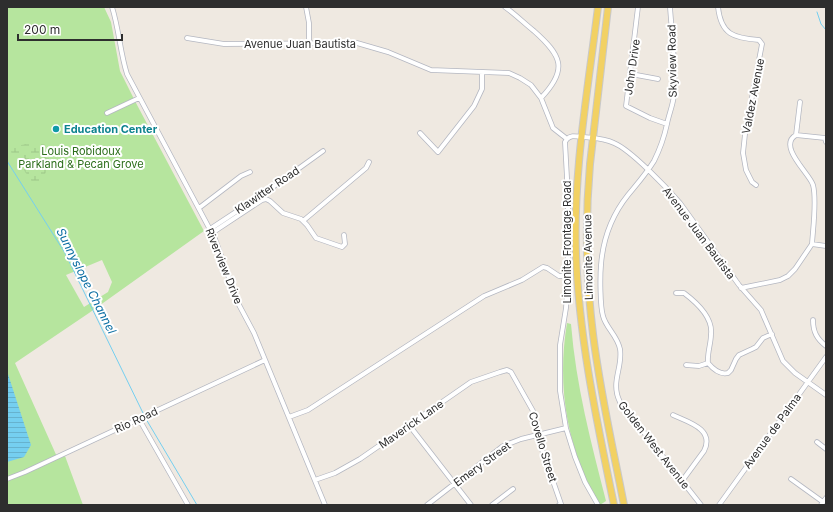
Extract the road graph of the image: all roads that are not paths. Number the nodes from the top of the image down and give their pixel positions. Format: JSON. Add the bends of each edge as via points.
{"nodes":[{"id":1,"x":112,"y":7,"type":"edge"},
{"id":2,"x":306,"y":7,"type":"edge"},
{"id":3,"x":505,"y":7,"type":"edge"},
{"id":4,"x":598,"y":7,"type":"edge"},
{"id":5,"x":608,"y":7,"type":"edge"},
{"id":6,"x":638,"y":7,"type":"edge"},
{"id":7,"x":670,"y":7,"type":"edge"},
{"id":8,"x":718,"y":7,"type":"edge"},
{"id":9,"x":187,"y":38,"type":"dead end"},
{"id":10,"x":309,"y":43,"type":"junction"},
{"id":11,"x":482,"y":72,"type":"junction"},
{"id":12,"x":631,"y":74,"type":"junction"},
{"id":13,"x":658,"y":79,"type":"dead end"},
{"id":14,"x":139,"y":98,"type":"junction"},
{"id":15,"x":541,"y":98,"type":"junction"},
{"id":16,"x":800,"y":102,"type":"dead end"},
{"id":17,"x":107,"y":113,"type":"dead end"},
{"id":18,"x":667,"y":124,"type":"junction"},
{"id":19,"x":420,"y":132,"type":"dead end"},
{"id":20,"x":796,"y":135,"type":"junction"},
{"id":21,"x":582,"y":137,"type":"junction"},
{"id":22,"x":592,"y":138,"type":"junction"},
{"id":23,"x":566,"y":139,"type":"junction"},
{"id":24,"x":826,"y":139,"type":"edge"},
{"id":25,"x":323,"y":151,"type":"dead end"},
{"id":26,"x":369,"y":162,"type":"dead end"},
{"id":27,"x":648,"y":170,"type":"junction"},
{"id":28,"x":250,"y":172,"type":"dead end"},
{"id":29,"x":756,"y":185,"type":"dead end"},
{"id":30,"x":261,"y":195,"type":"junction"},
{"id":31,"x":264,"y":199,"type":"junction"},
{"id":32,"x":199,"y":208,"type":"junction"},
{"id":33,"x":613,"y":219,"type":"joint"},
{"id":34,"x":303,"y":221,"type":"junction"},
{"id":35,"x":211,"y":231,"type":"junction"},
{"id":36,"x":344,"y":235,"type":"dead end"},
{"id":37,"x":812,"y":244,"type":"junction"},
{"id":38,"x":826,"y":246,"type":"edge"},
{"id":39,"x":568,"y":276,"type":"junction"},
{"id":40,"x":741,"y":288,"type":"junction"},
{"id":41,"x":676,"y":293,"type":"dead end"},
{"id":42,"x":813,"y":320,"type":"dead end"},
{"id":43,"x":772,"y":334,"type":"junction"},
{"id":44,"x":826,"y":346,"type":"edge"},
{"id":45,"x":826,"y":357,"type":"edge"},
{"id":46,"x":265,"y":360,"type":"junction"},
{"id":47,"x":708,"y":363,"type":"junction"},
{"id":48,"x":686,"y":364,"type":"dead end"},
{"id":49,"x":507,"y":370,"type":"joint"},
{"id":50,"x":808,"y":382,"type":"junction"},
{"id":51,"x":826,"y":396,"type":"edge"},
{"id":52,"x":673,"y":414,"type":"dead end"},
{"id":53,"x":289,"y":417,"type":"junction"},
{"id":54,"x":140,"y":419,"type":"junction"},
{"id":55,"x":409,"y":425,"type":"junction"},
{"id":56,"x":566,"y":428,"type":"junction"},
{"id":57,"x":537,"y":435,"type":"junction"},
{"id":58,"x":817,"y":442,"type":"dead end"},
{"id":59,"x":826,"y":449,"type":"edge"},
{"id":60,"x":7,"y":479,"type":"edge"},
{"id":61,"x":791,"y":479,"type":"dead end"},
{"id":62,"x":316,"y":480,"type":"junction"},
{"id":63,"x":682,"y":481,"type":"junction"},
{"id":64,"x":455,"y":484,"type":"junction"},
{"id":65,"x":513,"y":489,"type":"dead end"},
{"id":66,"x":826,"y":498,"type":"edge"},
{"id":67,"x":822,"y":504,"type":"edge"},
{"id":68,"x":188,"y":505,"type":"edge"},
{"id":69,"x":325,"y":505,"type":"edge"},
{"id":70,"x":427,"y":505,"type":"edge"},
{"id":71,"x":471,"y":505,"type":"edge"},
{"id":72,"x":492,"y":505,"type":"edge"},
{"id":73,"x":559,"y":505,"type":"edge"},
{"id":74,"x":598,"y":505,"type":"edge"},
{"id":75,"x":614,"y":505,"type":"edge"},
{"id":76,"x":624,"y":505,"type":"edge"},
{"id":77,"x":701,"y":505,"type":"edge"},
{"id":78,"x":719,"y":505,"type":"edge"}],
"edges":[{"from":1,"to":14,"type":"street","name":"Riverview Drive","via":[[124,65]]},
{"from":2,"to":10,"type":"street"},
{"from":3,"to":15,"type":"street","via":[[543,39],[557,57],[556,77]]},
{"from":4,"to":21,"type":"main road","name":"Limonite Avenue"},
{"from":5,"to":22,"type":"main road","name":"Limonite Avenue"},
{"from":6,"to":12,"type":"street","name":"John Drive"},
{"from":7,"to":18,"type":"street","name":"Skyview Road","via":[[674,95]]},
{"from":8,"to":29,"type":"street","name":"Valdez Avenue","via":[[722,24],[727,31],[741,39],[759,40],[762,44],[743,153],[743,163]]},
{"from":9,"to":10,"type":"street","name":"Avenue Juan Bautista","via":[[224,44]]},
{"from":10,"to":11,"type":"street","name":"Avenue Juan Bautista","via":[[357,43],[372,46],[431,70]]},
{"from":11,"to":15,"type":"street","name":"Avenue Juan Bautista","via":[[509,73],[531,85]]},
{"from":11,"to":19,"type":"street","via":[[482,89],[474,106],[438,152]]},
{"from":12,"to":13,"type":"street"},
{"from":12,"to":18,"type":"street","name":"John Drive","via":[[626,106]]},
{"from":14,"to":17,"type":"street"},
{"from":14,"to":32,"type":"street","name":"Riverview Drive"},
{"from":15,"to":23,"type":"street","name":"Avenue Juan Bautista","via":[[553,128]]},
{"from":16,"to":20,"type":"street"},
{"from":18,"to":27,"type":"street","name":"Skyview Road","via":[[662,145]]},
{"from":20,"to":24,"type":"street"},
{"from":20,"to":37,"type":"street","via":[[792,138],[791,150],[813,189]]},
{"from":21,"to":22,"type":"street","name":"Avenue Juan Bautista"},
{"from":21,"to":23,"type":"street","name":"Avenue Juan Bautista","via":[[570,136]]},
{"from":21,"to":75,"type":"main road","name":"Limonite Avenue","via":[[576,253],[580,306],[590,382]]},
{"from":22,"to":27,"type":"street","name":"Avenue Juan Bautista","via":[[620,146]]},
{"from":22,"to":76,"type":"main road","name":"Limonite Avenue","via":[[587,213],[589,304],[597,367]]},
{"from":23,"to":39,"type":"street","name":"Limonite Frontage Road"},
{"from":25,"to":30,"type":"street","name":"Klawitter Road"},
{"from":26,"to":34,"type":"street","via":[[366,168]]},
{"from":27,"to":33,"type":"street","name":"Skyview Road"},
{"from":27,"to":40,"type":"street","name":"Avenue Juan Bautista","via":[[680,203]]},
{"from":28,"to":32,"type":"street"},
{"from":30,"to":31,"type":"street"},
{"from":30,"to":35,"type":"street","name":"Klawitter Road"},
{"from":31,"to":34,"type":"street"},
{"from":31,"to":35,"type":"street"},
{"from":32,"to":35,"type":"street","name":"Riverview Drive"},
{"from":33,"to":63,"type":"street","name":"Golden West Avenue","via":[[604,246],[601,278],[603,317],[620,350],[620,365],[615,385],[617,396]]},
{"from":34,"to":36,"type":"street","via":[[316,238],[340,247],[344,246]]},
{"from":35,"to":46,"type":"street","name":"Riverview Drive","via":[[238,303]]},
{"from":37,"to":38,"type":"street"},
{"from":37,"to":40,"type":"street","via":[[788,276]]},
{"from":39,"to":53,"type":"street","via":[[559,276],[543,267],[522,280],[484,296],[308,410]]},
{"from":39,"to":56,"type":"street","name":"Limonite Frontage Road","via":[[559,361],[560,391]]},
{"from":40,"to":43,"type":"street","name":"Avenue Juan Bautista","via":[[761,310]]},
{"from":41,"to":47,"type":"street","via":[[684,293],[692,299],[711,326]]},
{"from":42,"to":44,"type":"street","via":[[815,333]]},
{"from":43,"to":47,"type":"street","via":[[763,338],[756,347],[739,355],[728,373],[721,373]]},
{"from":43,"to":50,"type":"street","name":"Avenue Juan Bautista","via":[[784,361],[791,370]]},
{"from":45,"to":50,"type":"street","name":"Avenue de Palma"},
{"from":46,"to":53,"type":"street","name":"Riverview Drive"},
{"from":46,"to":54,"type":"street","name":"Rio Road"},
{"from":47,"to":48,"type":"street","via":[[699,366]]},
{"from":49,"to":55,"type":"street","name":"Maverick Lane","via":[[471,382]]},
{"from":49,"to":57,"type":"street","name":"Covello Street","via":[[533,411]]},
{"from":50,"to":51,"type":"street","name":"Avenue Juan Bautista"},
{"from":50,"to":78,"type":"street","name":"Avenue de Palma"},
{"from":52,"to":63,"type":"street","via":[[703,431],[707,437],[704,451]]},
{"from":53,"to":62,"type":"street","name":"Riverview Drive"},
{"from":54,"to":60,"type":"street","name":"Rio Road"},
{"from":54,"to":68,"type":"street"},
{"from":55,"to":62,"type":"street","name":"Maverick Lane","via":[[360,459]]},
{"from":55,"to":64,"type":"street"},
{"from":56,"to":57,"type":"street","name":"Emery Street"},
{"from":56,"to":74,"type":"street","name":"Limonite Frontage Road","via":[[585,482]]},
{"from":57,"to":64,"type":"street","name":"Emery Street","via":[[503,446]]},
{"from":57,"to":73,"type":"street","name":"Covello Street"},
{"from":58,"to":59,"type":"street"},
{"from":61,"to":67,"type":"street"},
{"from":62,"to":69,"type":"street","name":"Riverview Drive"},
{"from":63,"to":77,"type":"street","name":"Golden West Avenue"},
{"from":64,"to":70,"type":"street","name":"Emery Street"},
{"from":64,"to":71,"type":"street"},
{"from":65,"to":72,"type":"street"},
{"from":66,"to":67,"type":"street"}]}
